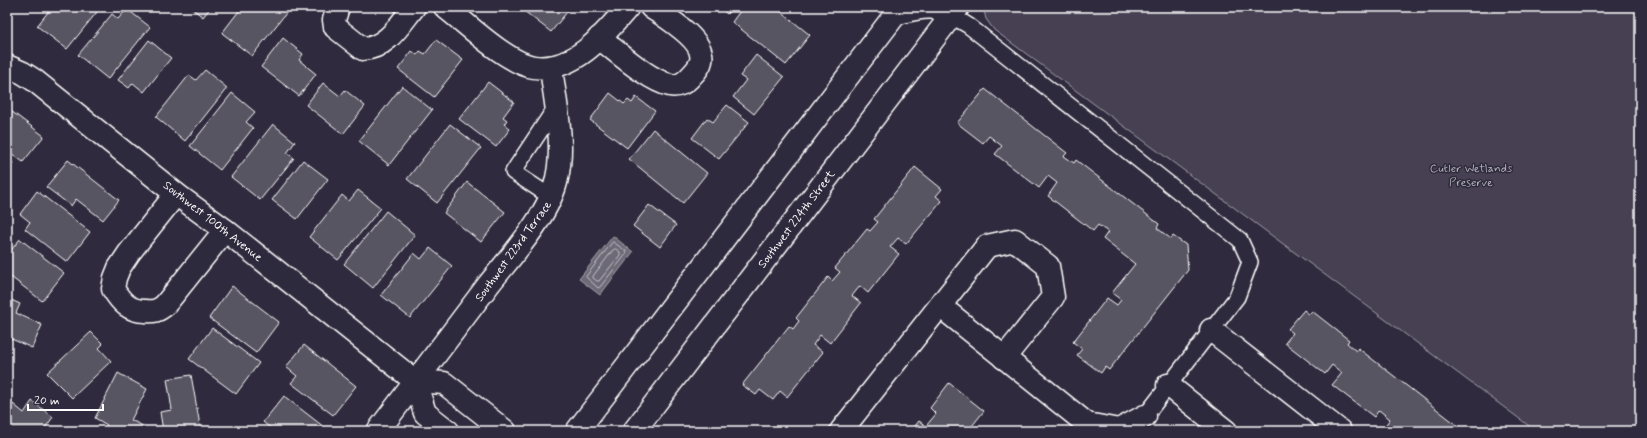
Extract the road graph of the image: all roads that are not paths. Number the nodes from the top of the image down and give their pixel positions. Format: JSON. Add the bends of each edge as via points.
{"nodes":[{"id":1,"x":338,"y":7,"type":"edge"},
{"id":2,"x":414,"y":7,"type":"edge"},
{"id":3,"x":445,"y":7,"type":"edge"},
{"id":4,"x":628,"y":7,"type":"edge"},
{"id":5,"x":651,"y":7,"type":"edge"},
{"id":6,"x":956,"y":11,"type":"edge"},
{"id":7,"x":897,"y":12,"type":"edge"},
{"id":8,"x":599,"y":38,"type":"junction"},
{"id":9,"x":7,"y":66,"type":"edge"},
{"id":10,"x":551,"y":67,"type":"junction"},
{"id":11,"x":556,"y":107,"type":"junction"},
{"id":12,"x":176,"y":194,"type":"junction"},
{"id":13,"x":551,"y":197,"type":"junction"},
{"id":14,"x":225,"y":230,"type":"junction"},
{"id":15,"x":940,"y":306,"type":"junction"},
{"id":16,"x":1212,"y":330,"type":"junction"},
{"id":17,"x":1004,"y":358,"type":"junction"},
{"id":18,"x":415,"y":381,"type":"junction"},
{"id":19,"x":1168,"y":385,"type":"junction"},
{"id":20,"x":1144,"y":416,"type":"joint"},
{"id":21,"x":378,"y":431,"type":"edge"},
{"id":22,"x":448,"y":431,"type":"edge"},
{"id":23,"x":505,"y":431,"type":"edge"},
{"id":24,"x":577,"y":431,"type":"edge"},
{"id":25,"x":634,"y":431,"type":"edge"},
{"id":26,"x":841,"y":431,"type":"edge"},
{"id":27,"x":1226,"y":431,"type":"edge"},
{"id":28,"x":1340,"y":431,"type":"edge"}],
"edges":[{"from":1,"to":2,"type":"street","via":[[334,27],[363,49],[376,47],[387,41]]},
{"from":3,"to":10,"type":"street","via":[[511,58],[534,67]]},
{"from":4,"to":8,"type":"street"},
{"from":5,"to":8,"type":"street","via":[[694,39],[701,51],[701,60],[686,82],[672,86],[657,81]]},
{"from":6,"to":7,"type":"lane"},
{"from":6,"to":16,"type":"lane","via":[[969,26],[1240,240],[1250,262],[1237,297]]},
{"from":6,"to":25,"type":"street","name":"Southwest 224th Street"},
{"from":7,"to":24,"type":"street"},
{"from":8,"to":10,"type":"street","via":[[568,62]]},
{"from":9,"to":12,"type":"street","name":"Southwest 100th Avenue","via":[[34,80]]},
{"from":10,"to":11,"type":"street","name":"Southwest 223rd Terrace"},
{"from":11,"to":13,"type":"street","name":"Southwest 223rd Terrace","via":[[559,161]]},
{"from":11,"to":13,"type":"lane","via":[[513,172]]},
{"from":12,"to":14,"type":"street","name":"Southwest 100th Avenue"},
{"from":12,"to":14,"type":"street","via":[[129,253],[115,278],[113,289],[131,310],[152,312],[165,305]]},
{"from":13,"to":18,"type":"street","name":"Southwest 223rd Terrace","via":[[528,234]]},
{"from":14,"to":18,"type":"street","name":"Southwest 100th Avenue"},
{"from":15,"to":17,"type":"street"},
{"from":15,"to":17,"type":"street","via":[[987,246],[1015,240],[1048,266],[1053,297]]},
{"from":15,"to":26,"type":"street"},
{"from":16,"to":19,"type":"lane"},
{"from":16,"to":28,"type":"street"},
{"from":17,"to":20,"type":"street","via":[[1087,424],[1119,430]]},
{"from":18,"to":21,"type":"street","name":"Southwest 223rd Terrace"},
{"from":18,"to":22,"type":"street","via":[[425,412]]},
{"from":18,"to":23,"type":"street","via":[[444,383]]},
{"from":19,"to":20,"type":"lane"},
{"from":19,"to":27,"type":"street"}]}
